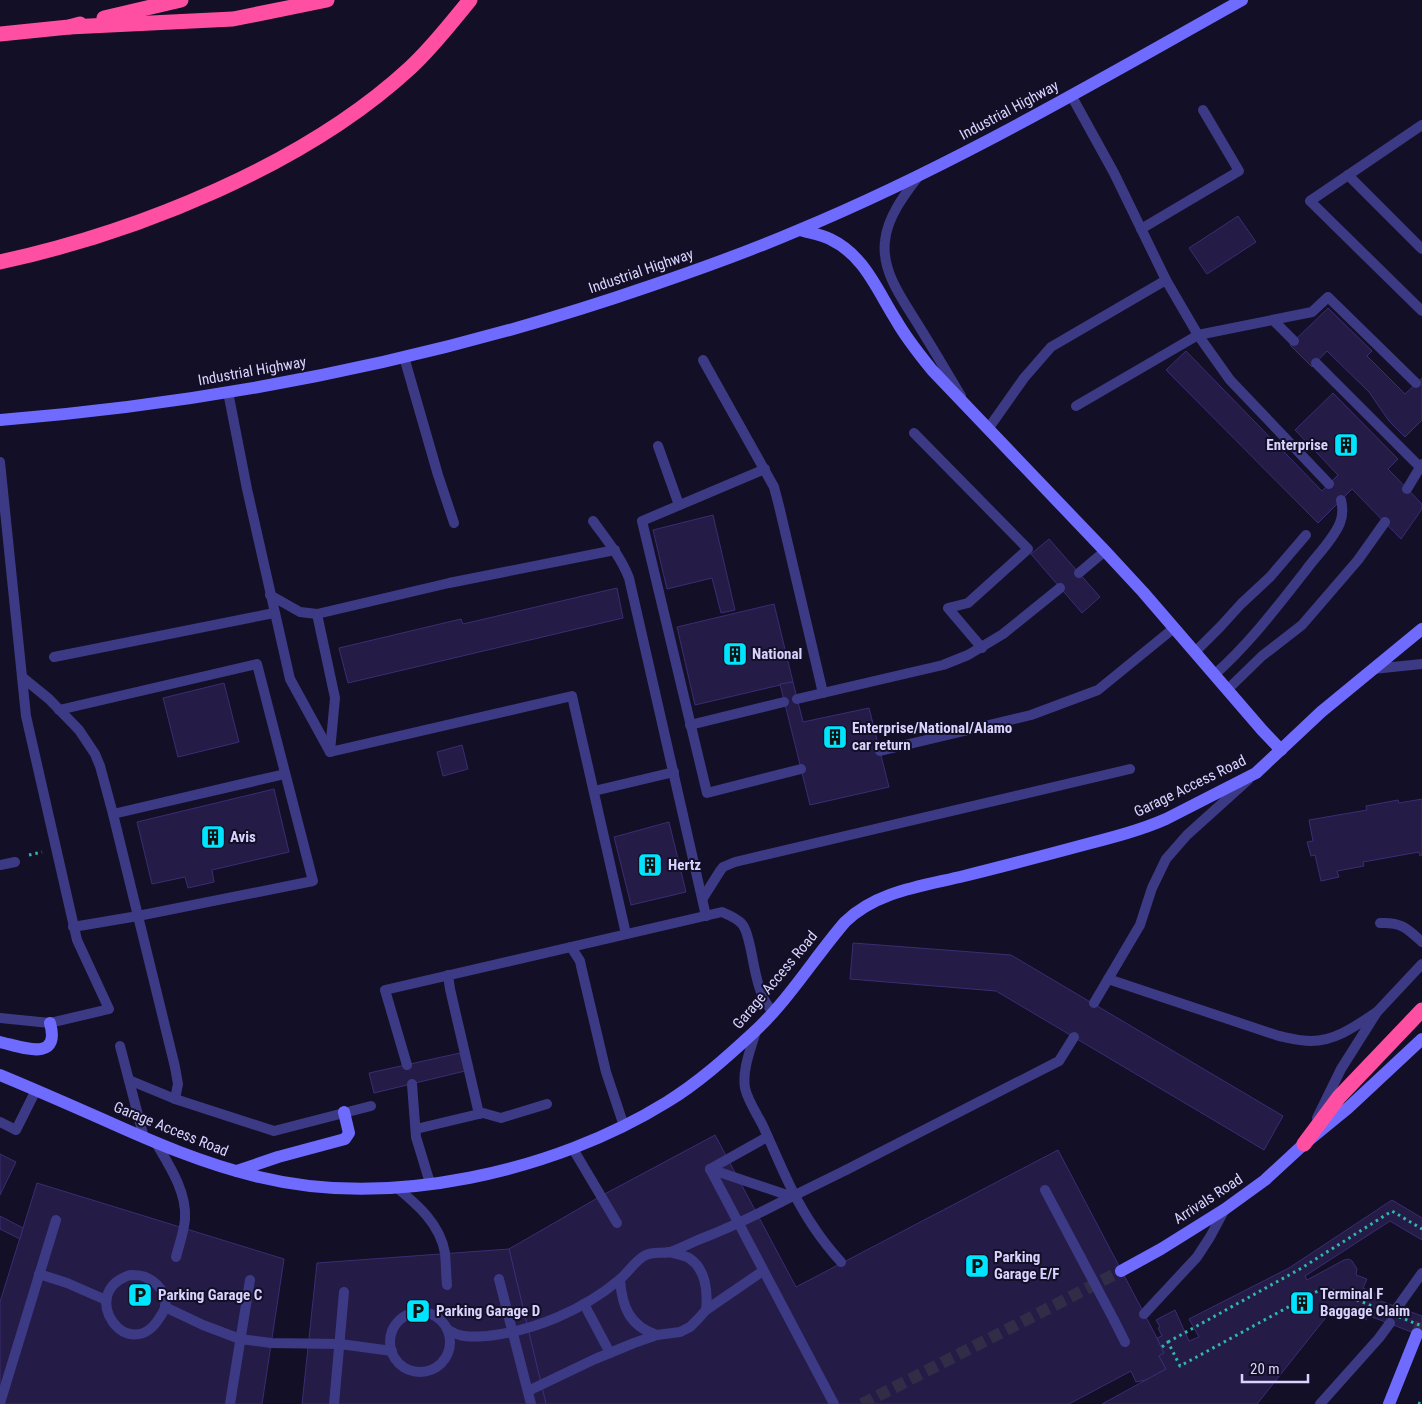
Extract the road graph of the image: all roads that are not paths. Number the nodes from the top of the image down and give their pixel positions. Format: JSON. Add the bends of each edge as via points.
{"nodes":[{"id":1,"x":181,"y":0,"type":"edge"},
{"id":2,"x":327,"y":0,"type":"edge"},
{"id":3,"x":463,"y":0,"type":"edge"},
{"id":4,"x":470,"y":0,"type":"edge"},
{"id":5,"x":1242,"y":0,"type":"edge"},
{"id":6,"x":70,"y":27,"type":"junction"},
{"id":7,"x":0,"y":34,"type":"edge"},
{"id":8,"x":422,"y":56,"type":"junction"},
{"id":9,"x":1070,"y":95,"type":"junction"},
{"id":10,"x":1203,"y":110,"type":"dead end"},
{"id":11,"x":1422,"y":125,"type":"edge"},
{"id":12,"x":920,"y":175,"type":"junction"},
{"id":13,"x":1348,"y":175,"type":"junction"},
{"id":14,"x":1141,"y":229,"type":"junction"},
{"id":15,"x":800,"y":230,"type":"junction"},
{"id":16,"x":1422,"y":248,"type":"edge"},
{"id":17,"x":0,"y":262,"type":"edge"},
{"id":18,"x":1166,"y":280,"type":"junction"},
{"id":19,"x":1422,"y":311,"type":"edge"},
{"id":20,"x":1273,"y":320,"type":"junction"},
{"id":21,"x":1198,"y":335,"type":"junction"},
{"id":22,"x":1294,"y":341,"type":"dead end"},
{"id":23,"x":404,"y":357,"type":"junction"},
{"id":24,"x":703,"y":360,"type":"dead end"},
{"id":25,"x":1316,"y":363,"type":"dead end"},
{"id":26,"x":1416,"y":383,"type":"dead end"},
{"id":27,"x":228,"y":392,"type":"junction"},
{"id":28,"x":1076,"y":406,"type":"dead end"},
{"id":29,"x":970,"y":410,"type":"junction"},
{"id":30,"x":0,"y":420,"type":"edge"},
{"id":31,"x":988,"y":429,"type":"junction"},
{"id":32,"x":914,"y":433,"type":"dead end"},
{"id":33,"x":658,"y":446,"type":"dead end"},
{"id":34,"x":0,"y":462,"type":"edge"},
{"id":35,"x":1421,"y":466,"type":"edge"},
{"id":36,"x":764,"y":470,"type":"junction"},
{"id":37,"x":1329,"y":484,"type":"dead end"},
{"id":38,"x":1407,"y":489,"type":"dead end"},
{"id":39,"x":1341,"y":500,"type":"dead end"},
{"id":40,"x":679,"y":505,"type":"junction"},
{"id":41,"x":593,"y":521,"type":"dead end"},
{"id":42,"x":1385,"y":522,"type":"dead end"},
{"id":43,"x":454,"y":523,"type":"dead end"},
{"id":44,"x":1306,"y":535,"type":"dead end"},
{"id":45,"x":614,"y":550,"type":"junction"},
{"id":46,"x":1105,"y":550,"type":"junction"},
{"id":47,"x":1079,"y":573,"type":"dead end"},
{"id":48,"x":1060,"y":588,"type":"dead end"},
{"id":49,"x":270,"y":595,"type":"junction"},
{"id":50,"x":274,"y":613,"type":"junction"},
{"id":51,"x":317,"y":614,"type":"junction"},
{"id":52,"x":1174,"y":628,"type":"junction"},
{"id":53,"x":1422,"y":630,"type":"edge"},
{"id":54,"x":982,"y":648,"type":"junction"},
{"id":55,"x":1195,"y":652,"type":"junction"},
{"id":56,"x":54,"y":658,"type":"dead end"},
{"id":57,"x":1422,"y":664,"type":"edge"},
{"id":58,"x":1372,"y":670,"type":"junction"},
{"id":59,"x":1214,"y":674,"type":"junction"},
{"id":60,"x":22,"y":677,"type":"junction"},
{"id":61,"x":1227,"y":690,"type":"junction"},
{"id":62,"x":822,"y":693,"type":"junction"},
{"id":63,"x":797,"y":699,"type":"dead end"},
{"id":64,"x":784,"y":702,"type":"dead end"},
{"id":65,"x":59,"y":710,"type":"junction"},
{"id":66,"x":690,"y":724,"type":"junction"},
{"id":67,"x":1281,"y":750,"type":"junction"},
{"id":68,"x":880,"y":751,"type":"dead end"},
{"id":69,"x":330,"y":752,"type":"junction"},
{"id":70,"x":1130,"y":769,"type":"dead end"},
{"id":71,"x":801,"y":770,"type":"dead end"},
{"id":72,"x":674,"y":772,"type":"junction"},
{"id":73,"x":1256,"y":773,"type":"junction"},
{"id":74,"x":285,"y":774,"type":"junction"},
{"id":75,"x":594,"y":790,"type":"junction"},
{"id":76,"x":114,"y":814,"type":"junction"},
{"id":77,"x":15,"y":862,"type":"road end"},
{"id":78,"x":0,"y":865,"type":"edge"},
{"id":79,"x":702,"y":898,"type":"junction"},
{"id":80,"x":138,"y":916,"type":"junction"},
{"id":81,"x":706,"y":916,"type":"junction"},
{"id":82,"x":1380,"y":923,"type":"dead end"},
{"id":83,"x":74,"y":927,"type":"junction"},
{"id":84,"x":626,"y":934,"type":"junction"},
{"id":85,"x":1422,"y":942,"type":"edge"},
{"id":86,"x":571,"y":947,"type":"junction"},
{"id":87,"x":1422,"y":964,"type":"edge"},
{"id":88,"x":448,"y":975,"type":"junction"},
{"id":89,"x":1108,"y":979,"type":"junction"},
{"id":90,"x":1094,"y":1004,"type":"dead end"},
{"id":91,"x":1422,"y":1010,"type":"edge"},
{"id":92,"x":773,"y":1012,"type":"junction"},
{"id":93,"x":1376,"y":1012,"type":"junction"},
{"id":94,"x":0,"y":1018,"type":"edge"},
{"id":95,"x":50,"y":1023,"type":"junction"},
{"id":96,"x":756,"y":1031,"type":"junction"},
{"id":97,"x":1074,"y":1037,"type":"dead end"},
{"id":98,"x":1422,"y":1039,"type":"edge"},
{"id":99,"x":0,"y":1042,"type":"edge"},
{"id":100,"x":120,"y":1046,"type":"dead end"},
{"id":101,"x":407,"y":1065,"type":"dead end"},
{"id":102,"x":0,"y":1075,"type":"edge"},
{"id":103,"x":129,"y":1080,"type":"junction"},
{"id":104,"x":412,"y":1084,"type":"dead end"},
{"id":105,"x":36,"y":1090,"type":"junction"},
{"id":106,"x":175,"y":1099,"type":"junction"},
{"id":107,"x":546,"y":1104,"type":"dead end"},
{"id":108,"x":371,"y":1106,"type":"dead end"},
{"id":109,"x":344,"y":1112,"type":"junction"},
{"id":110,"x":479,"y":1114,"type":"junction"},
{"id":111,"x":0,"y":1122,"type":"edge"},
{"id":112,"x":624,"y":1126,"type":"junction"},
{"id":113,"x":416,"y":1129,"type":"junction"},
{"id":114,"x":767,"y":1137,"type":"junction"},
{"id":115,"x":150,"y":1140,"type":"junction"},
{"id":116,"x":1304,"y":1144,"type":"junction"},
{"id":117,"x":573,"y":1149,"type":"junction"},
{"id":118,"x":710,"y":1169,"type":"junction"},
{"id":119,"x":237,"y":1171,"type":"junction"},
{"id":120,"x":430,"y":1184,"type":"junction"},
{"id":121,"x":396,"y":1187,"type":"junction"},
{"id":122,"x":1045,"y":1190,"type":"dead end"},
{"id":123,"x":793,"y":1196,"type":"junction"},
{"id":124,"x":1226,"y":1208,"type":"junction"},
{"id":125,"x":56,"y":1220,"type":"dead end"},
{"id":126,"x":617,"y":1223,"type":"dead end"},
{"id":127,"x":738,"y":1224,"type":"junction"},
{"id":128,"x":669,"y":1252,"type":"junction"},
{"id":129,"x":176,"y":1257,"type":"dead end"},
{"id":130,"x":841,"y":1262,"type":"dead end"},
{"id":131,"x":1121,"y":1270,"type":"tunnel mouth"},
{"id":132,"x":763,"y":1271,"type":"junction"},
{"id":133,"x":1422,"y":1273,"type":"edge"},
{"id":134,"x":40,"y":1274,"type":"junction"},
{"id":135,"x":499,"y":1279,"type":"dead end"},
{"id":136,"x":250,"y":1280,"type":"dead end"},
{"id":137,"x":620,"y":1280,"type":"junction"},
{"id":138,"x":447,"y":1285,"type":"dead end"},
{"id":139,"x":344,"y":1292,"type":"dead end"},
{"id":140,"x":106,"y":1300,"type":"junction"},
{"id":141,"x":584,"y":1304,"type":"junction"},
{"id":142,"x":165,"y":1307,"type":"junction"},
{"id":143,"x":1397,"y":1308,"type":"dead end"},
{"id":144,"x":706,"y":1310,"type":"junction"},
{"id":145,"x":1144,"y":1314,"type":"dead end"},
{"id":146,"x":1390,"y":1323,"type":"dead end"},
{"id":147,"x":447,"y":1329,"type":"junction"},
{"id":148,"x":1420,"y":1330,"type":"edge"},
{"id":149,"x":512,"y":1333,"type":"junction"},
{"id":150,"x":657,"y":1335,"type":"junction"},
{"id":151,"x":240,"y":1339,"type":"junction"},
{"id":152,"x":1125,"y":1342,"type":"dead end"},
{"id":153,"x":340,"y":1344,"type":"junction"},
{"id":154,"x":392,"y":1350,"type":"junction"},
{"id":155,"x":610,"y":1353,"type":"junction"},
{"id":156,"x":528,"y":1391,"type":"junction"},
{"id":157,"x":0,"y":1403,"type":"edge"},
{"id":158,"x":230,"y":1404,"type":"edge"},
{"id":159,"x":334,"y":1404,"type":"edge"},
{"id":160,"x":531,"y":1404,"type":"edge"},
{"id":161,"x":834,"y":1404,"type":"edge"},
{"id":162,"x":1320,"y":1404,"type":"edge"},
{"id":163,"x":1389,"y":1404,"type":"edge"}],
"edges":[{"from":1,"to":6,"type":"highway"},
{"from":2,"to":6,"type":"highway","via":[[233,19]]},
{"from":3,"to":8,"type":"highway"},
{"from":4,"to":8,"type":"highway"},
{"from":5,"to":9,"type":"street","name":"Industrial Highway"},
{"from":6,"to":7,"type":"highway"},
{"from":8,"to":17,"type":"highway","via":[[346,118],[252,173],[182,205],[111,231]]},
{"from":9,"to":12,"type":"street","name":"Industrial Highway"},
{"from":9,"to":14,"type":"lane"},
{"from":10,"to":14,"type":"lane","via":[[1239,171]]},
{"from":11,"to":13,"type":"lane"},
{"from":12,"to":15,"type":"street","name":"Industrial Highway"},
{"from":12,"to":29,"type":"lane","via":[[890,223],[885,239],[886,263],[895,286]]},
{"from":13,"to":16,"type":"lane"},
{"from":13,"to":19,"type":"lane","via":[[1310,201]]},
{"from":14,"to":18,"type":"lane"},
{"from":15,"to":23,"type":"street","name":"Industrial Highway","via":[[682,275],[563,315]]},
{"from":15,"to":29,"type":"street","via":[[828,238],[859,261],[907,338]]},
{"from":18,"to":21,"type":"lane"},
{"from":18,"to":31,"type":"lane","via":[[1051,347]]},
{"from":20,"to":21,"type":"lane"},
{"from":20,"to":22,"type":"lane"},
{"from":20,"to":26,"type":"lane","via":[[1312,312],[1328,297]]},
{"from":21,"to":28,"type":"lane"},
{"from":21,"to":37,"type":"lane","via":[[1230,380]]},
{"from":23,"to":27,"type":"street","name":"Industrial Highway"},
{"from":23,"to":43,"type":"lane"},
{"from":24,"to":36,"type":"lane"},
{"from":25,"to":35,"type":"lane"},
{"from":27,"to":30,"type":"street","name":"Industrial Highway","via":[[98,411]]},
{"from":27,"to":49,"type":"lane"},
{"from":29,"to":31,"type":"street"},
{"from":31,"to":46,"type":"street"},
{"from":32,"to":54,"type":"lane","via":[[1028,550],[968,603],[948,608]]},
{"from":33,"to":40,"type":"lane"},
{"from":34,"to":60,"type":"lane"},
{"from":35,"to":38,"type":"lane"},
{"from":36,"to":40,"type":"lane"},
{"from":36,"to":62,"type":"lane","via":[[778,501]]},
{"from":39,"to":59,"type":"lane","via":[[1342,515],[1335,533],[1262,626]]},
{"from":40,"to":66,"type":"lane","via":[[642,521]]},
{"from":41,"to":45,"type":"lane"},
{"from":42,"to":61,"type":"lane","via":[[1358,560],[1302,625],[1262,656]]},
{"from":44,"to":55,"type":"lane","via":[[1270,577]]},
{"from":45,"to":51,"type":"lane"},
{"from":45,"to":72,"type":"lane","via":[[629,578]]},
{"from":46,"to":47,"type":"lane"},
{"from":46,"to":52,"type":"street"},
{"from":48,"to":54,"type":"lane"},
{"from":49,"to":50,"type":"lane"},
{"from":49,"to":51,"type":"lane","via":[[300,612]]},
{"from":50,"to":56,"type":"lane"},
{"from":50,"to":69,"type":"lane","via":[[290,679]]},
{"from":51,"to":69,"type":"lane","via":[[335,698]]},
{"from":52,"to":55,"type":"street"},
{"from":52,"to":68,"type":"lane","via":[[1098,690],[1031,715]]},
{"from":53,"to":58,"type":"street","name":"Garage Access Road"},
{"from":54,"to":62,"type":"lane","via":[[943,664]]},
{"from":55,"to":59,"type":"street"},
{"from":57,"to":58,"type":"lane"},
{"from":58,"to":67,"type":"street","name":"Garage Access Road"},
{"from":59,"to":61,"type":"street"},
{"from":60,"to":65,"type":"lane"},
{"from":60,"to":83,"type":"lane","via":[[26,716]]},
{"from":61,"to":67,"type":"street"},
{"from":62,"to":63,"type":"lane"},
{"from":64,"to":66,"type":"lane"},
{"from":65,"to":74,"type":"lane","via":[[257,664]]},
{"from":65,"to":76,"type":"lane","via":[[95,754]]},
{"from":66,"to":71,"type":"lane","via":[[707,793]]},
{"from":67,"to":73,"type":"street","name":"Garage Access Road"},
{"from":69,"to":75,"type":"lane","via":[[572,696]]},
{"from":70,"to":79,"type":"lane","via":[[735,862],[720,871]]},
{"from":72,"to":75,"type":"lane"},
{"from":72,"to":79,"type":"lane"},
{"from":73,"to":89,"type":"lane","via":[[1172,851],[1152,888],[1140,925]]},
{"from":73,"to":92,"type":"street","name":"Garage Access Road","via":[[1138,830],[878,900],[845,922]]},
{"from":74,"to":76,"type":"lane"},
{"from":74,"to":80,"type":"lane","via":[[313,881]]},
{"from":75,"to":84,"type":"lane"},
{"from":76,"to":80,"type":"lane"},
{"from":77,"to":78,"type":"lane"},
{"from":79,"to":81,"type":"lane"},
{"from":80,"to":83,"type":"lane"},
{"from":80,"to":106,"type":"lane","via":[[175,1067],[178,1084]]},
{"from":81,"to":84,"type":"lane"},
{"from":81,"to":92,"type":"lane","via":[[722,912],[743,926],[761,992]]},
{"from":82,"to":85,"type":"lane","via":[[1402,925]]},
{"from":83,"to":95,"type":"lane","via":[[76,940],[109,1009]]},
{"from":84,"to":86,"type":"lane"},
{"from":86,"to":88,"type":"lane"},
{"from":86,"to":112,"type":"lane","via":[[581,966],[606,1072]]},
{"from":87,"to":93,"type":"lane"},
{"from":88,"to":101,"type":"lane","via":[[385,990]]},
{"from":88,"to":110,"type":"lane"},
{"from":89,"to":90,"type":"lane"},
{"from":89,"to":93,"type":"lane","via":[[1279,1036],[1302,1040],[1337,1036]]},
{"from":91,"to":116,"type":"highway","via":[[1339,1097]]},
{"from":92,"to":96,"type":"street","name":"Garage Access Road"},
{"from":93,"to":116,"type":"lane","via":[[1341,1069]]},
{"from":94,"to":95,"type":"lane"},
{"from":95,"to":99,"type":"street","via":[[52,1040],[46,1048],[36,1050]]},
{"from":96,"to":112,"type":"street","name":"Garage Access Road","via":[[668,1102]]},
{"from":96,"to":114,"type":"lane","via":[[746,1068],[745,1086]]},
{"from":97,"to":123,"type":"lane","bridge":true,"via":[[1060,1062]]},
{"from":98,"to":116,"type":"street","name":"Arrivals Road"},
{"from":100,"to":103,"type":"lane"},
{"from":102,"to":105,"type":"street","name":"Garage Access Road"},
{"from":103,"to":106,"type":"lane"},
{"from":103,"to":115,"type":"lane"},
{"from":104,"to":113,"type":"lane"},
{"from":105,"to":111,"type":"lane","via":[[16,1130]]},
{"from":105,"to":115,"type":"street","name":"Garage Access Road"},
{"from":106,"to":109,"type":"lane","via":[[274,1132]]},
{"from":107,"to":110,"type":"lane","via":[[501,1118]]},
{"from":108,"to":109,"type":"lane"},
{"from":109,"to":119,"type":"street","via":[[349,1133],[345,1139]]},
{"from":110,"to":113,"type":"lane"},
{"from":112,"to":117,"type":"street","name":"Garage Access Road"},
{"from":113,"to":120,"type":"lane"},
{"from":114,"to":118,"type":"lane"},
{"from":114,"to":130,"type":"lane","via":[[814,1229]]},
{"from":115,"to":119,"type":"street","name":"Garage Access Road"},
{"from":115,"to":129,"type":"lane","via":[[178,1184],[184,1203],[185,1219]]},
{"from":116,"to":124,"type":"street","name":"Arrivals Road","via":[[1265,1180]]},
{"from":117,"to":120,"type":"street","name":"Garage Access Road","via":[[499,1171]]},
{"from":117,"to":126,"type":"lane"},
{"from":118,"to":123,"type":"lane"},
{"from":118,"to":127,"type":"lane"},
{"from":119,"to":121,"type":"street","name":"Garage Access Road","via":[[279,1182],[322,1187]]},
{"from":120,"to":121,"type":"street","name":"Garage Access Road"},
{"from":121,"to":138,"type":"lane","via":[[436,1227],[444,1253]]},
{"from":122,"to":152,"type":"lane","bridge":true},
{"from":123,"to":127,"type":"lane","bridge":true},
{"from":124,"to":131,"type":"street","name":"Arrivals Road"},
{"from":124,"to":145,"type":"lane","via":[[1197,1257]]},
{"from":125,"to":134,"type":"lane"},
{"from":127,"to":128,"type":"lane"},
{"from":127,"to":132,"type":"lane"},
{"from":128,"to":137,"type":"lane","via":[[643,1256]]},
{"from":128,"to":144,"type":"lane","via":[[688,1258],[700,1271],[707,1290]]},
{"from":132,"to":144,"type":"lane"},
{"from":132,"to":161,"type":"lane"},
{"from":133,"to":143,"type":"lane"},
{"from":134,"to":140,"type":"lane"},
{"from":134,"to":157,"type":"lane"},
{"from":135,"to":149,"type":"lane"},
{"from":136,"to":151,"type":"lane","bridge":true},
{"from":137,"to":141,"type":"lane"},
{"from":137,"to":150,"type":"lane","via":[[622,1298],[631,1318]]},
{"from":139,"to":153,"type":"lane"},
{"from":140,"to":142,"type":"lane","via":[[118,1281],[130,1275],[144,1276],[163,1292]]},
{"from":140,"to":142,"type":"lane","via":[[107,1313],[123,1331],[130,1334],[153,1328]]},
{"from":141,"to":149,"type":"lane","via":[[551,1320]]},
{"from":141,"to":155,"type":"lane"},
{"from":142,"to":151,"type":"lane"},
{"from":144,"to":150,"type":"lane","via":[[690,1327],[680,1332]]},
{"from":146,"to":162,"type":"lane"},
{"from":147,"to":149,"type":"lane","via":[[476,1337]]},
{"from":147,"to":154,"type":"lane","via":[[431,1314],[408,1314],[395,1325]]},
{"from":147,"to":154,"type":"lane","via":[[448,1352],[433,1369],[412,1370],[398,1361]]},
{"from":148,"to":163,"type":"street"},
{"from":149,"to":156,"type":"lane"},
{"from":150,"to":155,"type":"lane"},
{"from":151,"to":153,"type":"lane"},
{"from":151,"to":158,"type":"lane","bridge":true},
{"from":153,"to":154,"type":"lane"},
{"from":153,"to":159,"type":"lane"},
{"from":155,"to":156,"type":"lane"},
{"from":156,"to":160,"type":"lane"}]}
